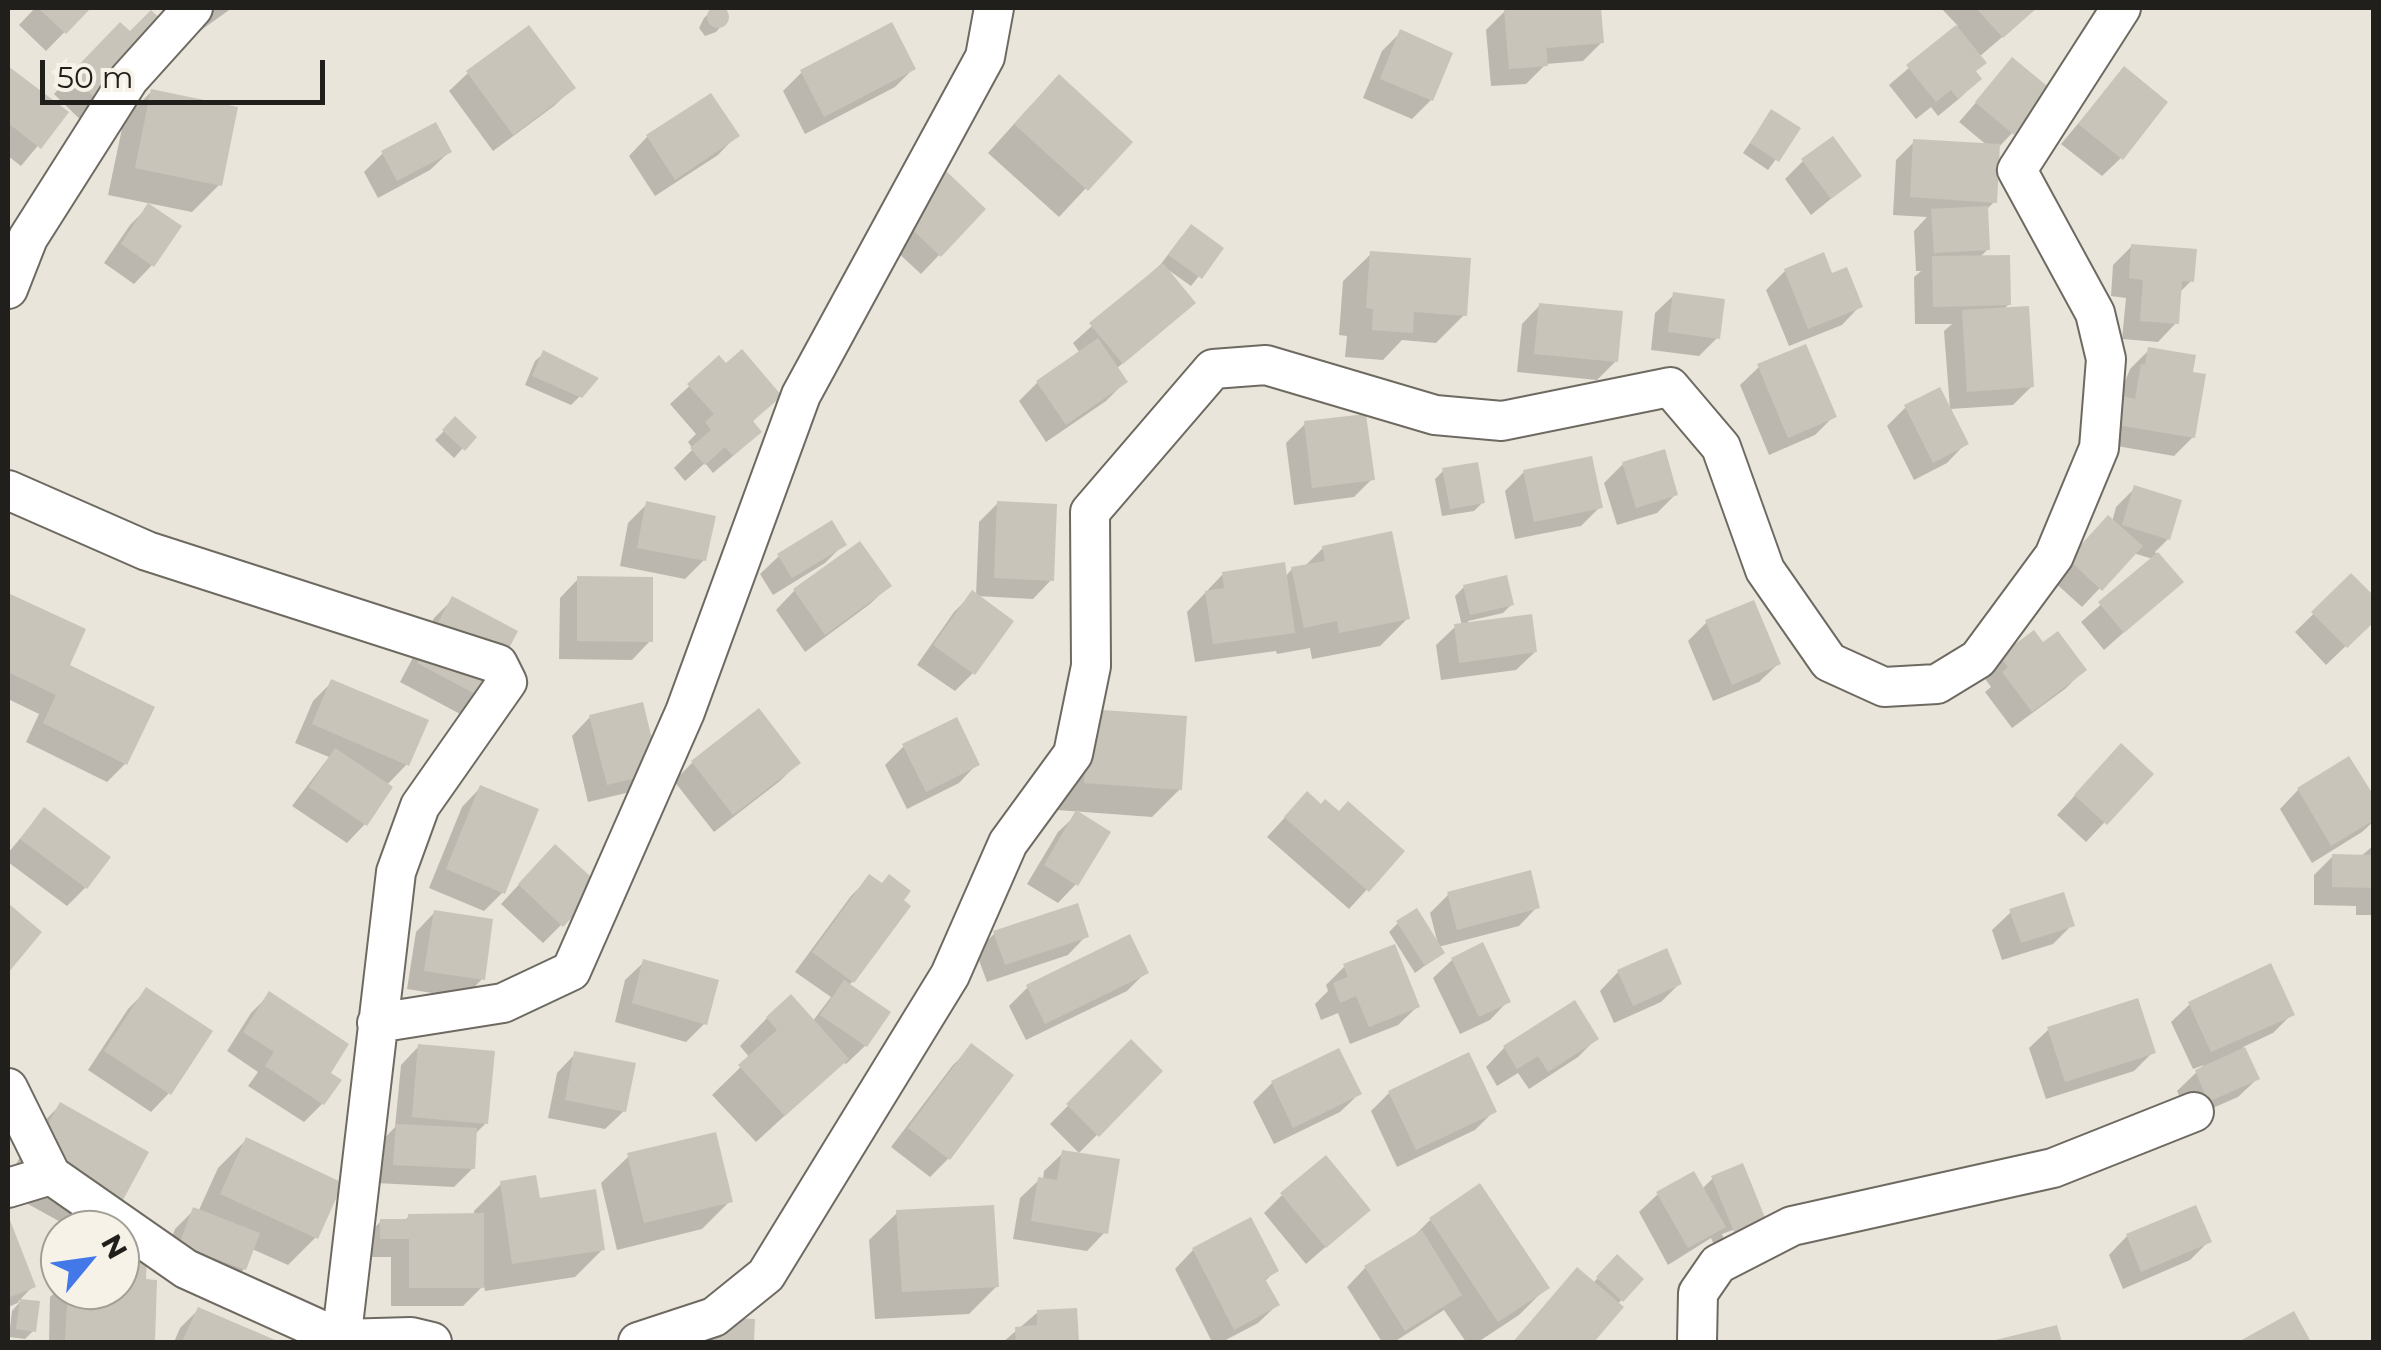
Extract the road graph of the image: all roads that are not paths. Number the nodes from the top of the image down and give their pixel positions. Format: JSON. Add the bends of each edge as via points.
{"nodes":[{"id":1,"x":194,"y":8,"type":"edge"},
{"id":2,"x":994,"y":8,"type":"edge"},
{"id":3,"x":2121,"y":8,"type":"edge"},
{"id":4,"x":8,"y":289,"type":"edge"},
{"id":5,"x":8,"y":490,"type":"edge"},
{"id":6,"x":377,"y":1022,"type":"junction"},
{"id":7,"x":8,"y":1088,"type":"edge"},
{"id":8,"x":2194,"y":1112,"type":"dead end"},
{"id":9,"x":50,"y":1176,"type":"junction"},
{"id":10,"x":8,"y":1188,"type":"edge"},
{"id":11,"x":341,"y":1341,"type":"edge"},
{"id":12,"x":432,"y":1342,"type":"edge"},
{"id":13,"x":638,"y":1342,"type":"edge"},
{"id":14,"x":1697,"y":1342,"type":"edge"}],
"edges":[{"from":1,"to":4,"type":"street","via":[[129,79],[28,238]]},
{"from":2,"to":6,"type":"street","via":[[984,57],[801,395],[685,712],[571,971],[503,1003]]},
{"from":3,"to":13,"type":"street","via":[[2018,170],[2096,314],[2106,359],[2100,448],[2054,556],[1978,659],[1937,684],[1884,687],[1829,662],[1765,570],[1721,446],[1670,386],[1502,421],[1434,415],[1266,365],[1213,369],[1090,512],[1092,666],[1074,754],[1008,843],[950,974],[766,1275],[714,1318]]},
{"from":5,"to":6,"type":"street","via":[[147,551],[498,664],[506,682],[420,806],[396,872]]},
{"from":6,"to":11,"type":"street"},
{"from":7,"to":9,"type":"street"},
{"from":8,"to":14,"type":"street","via":[[2053,1168],[1792,1226],[1718,1264],[1698,1294]]},
{"from":9,"to":10,"type":"street"},
{"from":9,"to":11,"type":"street","via":[[186,1269]]},
{"from":11,"to":12,"type":"street"}]}
